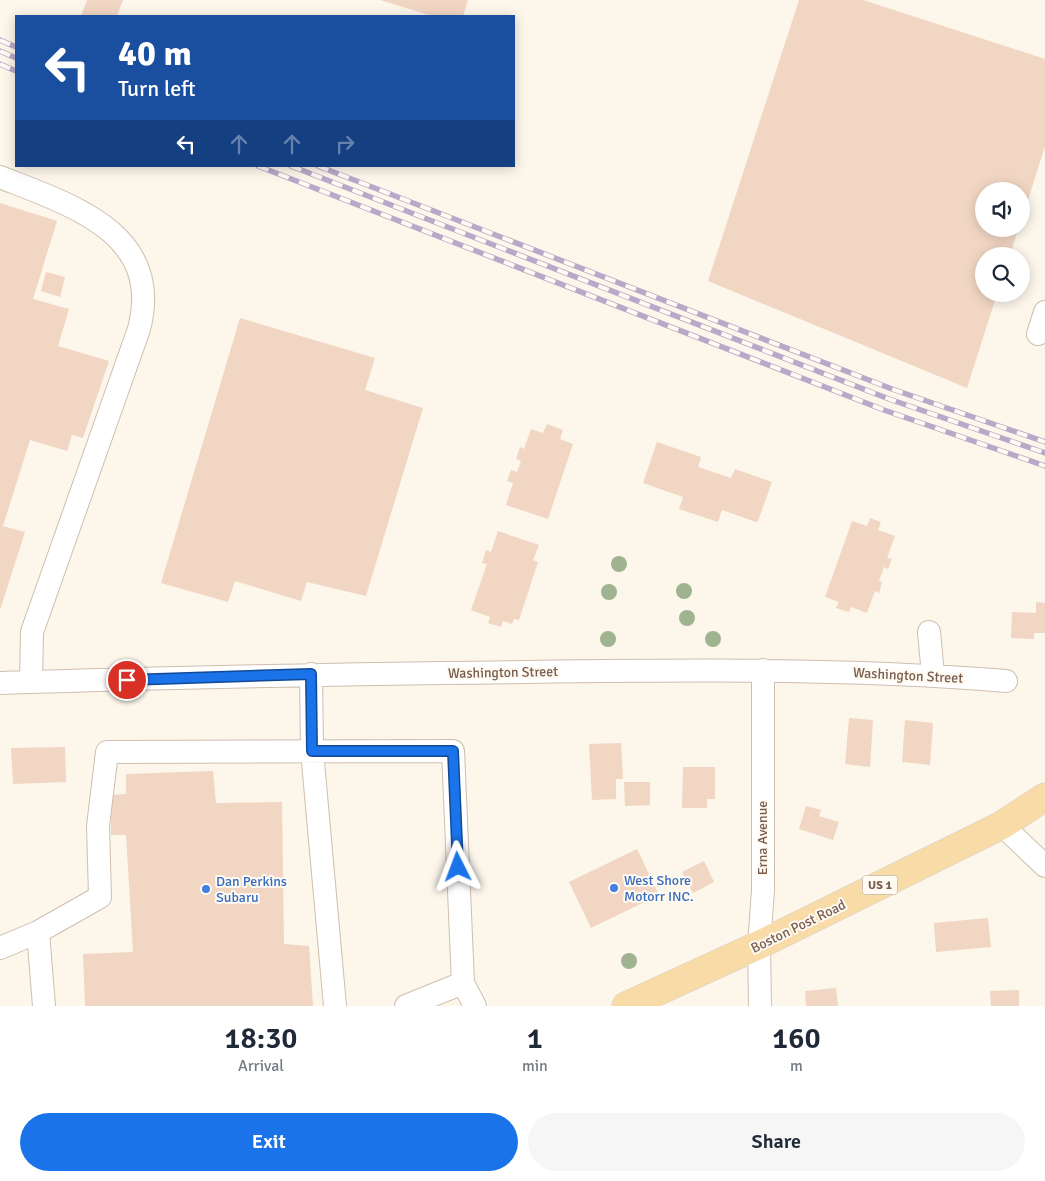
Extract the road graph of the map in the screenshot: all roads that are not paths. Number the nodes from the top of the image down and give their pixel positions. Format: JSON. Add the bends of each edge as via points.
{"nodes":[{"id":1,"x":0,"y":177,"type":"edge"},
{"id":2,"x":1045,"y":312,"type":"edge"},
{"id":3,"x":1038,"y":334,"type":"dead end"},
{"id":4,"x":929,"y":632,"type":"dead end"},
{"id":5,"x":763,"y":670,"type":"junction"},
{"id":6,"x":311,"y":674,"type":"junction"},
{"id":7,"x":932,"y":675,"type":"junction"},
{"id":8,"x":1006,"y":681,"type":"dead end"},
{"id":9,"x":31,"y":682,"type":"junction"},
{"id":10,"x":0,"y":683,"type":"edge"},
{"id":11,"x":312,"y":751,"type":"junction"},
{"id":12,"x":1045,"y":797,"type":"edge"},
{"id":13,"x":1002,"y":824,"type":"junction"},
{"id":14,"x":1045,"y":866,"type":"edge"},
{"id":15,"x":38,"y":932,"type":"junction"},
{"id":16,"x":758,"y":945,"type":"junction"},
{"id":17,"x":0,"y":948,"type":"edge"},
{"id":18,"x":463,"y":983,"type":"junction"},
{"id":19,"x":44,"y":1006,"type":"edge"},
{"id":20,"x":335,"y":1006,"type":"edge"},
{"id":21,"x":406,"y":1006,"type":"edge"},
{"id":22,"x":475,"y":1006,"type":"edge"},
{"id":23,"x":626,"y":1006,"type":"edge"},
{"id":24,"x":760,"y":1006,"type":"edge"}],
"edges":[{"from":1,"to":9,"type":"street","via":[[75,207],[108,227],[140,271],[145,295],[139,329],[32,632]]},
{"from":2,"to":3,"type":"street"},
{"from":4,"to":7,"type":"street"},
{"from":5,"to":6,"type":"street","name":"Washington Street"},
{"from":5,"to":7,"type":"street","name":"Washington Street"},
{"from":5,"to":16,"type":"street","name":"Erna Avenue","via":[[762,890]]},
{"from":6,"to":9,"type":"street","name":"Washington Street"},
{"from":6,"to":11,"type":"street"},
{"from":7,"to":8,"type":"street","name":"Washington Street"},
{"from":9,"to":10,"type":"street","name":"Washington Street"},
{"from":11,"to":15,"type":"street","via":[[107,752],[98,826],[100,897]]},
{"from":11,"to":18,"type":"street","via":[[453,751]]},
{"from":11,"to":20,"type":"street"},
{"from":12,"to":13,"type":"main road","name":"Boston Post Road","number":"US 1"},
{"from":13,"to":14,"type":"street"},
{"from":13,"to":16,"type":"main road","name":"Boston Post Road","number":"US 1"},
{"from":15,"to":17,"type":"street"},
{"from":15,"to":19,"type":"street"},
{"from":16,"to":23,"type":"main road","name":"Boston Post Road","number":"US 1"},
{"from":16,"to":24,"type":"street","name":"Erna Avenue"},
{"from":18,"to":21,"type":"street"},
{"from":18,"to":22,"type":"street"}]}
